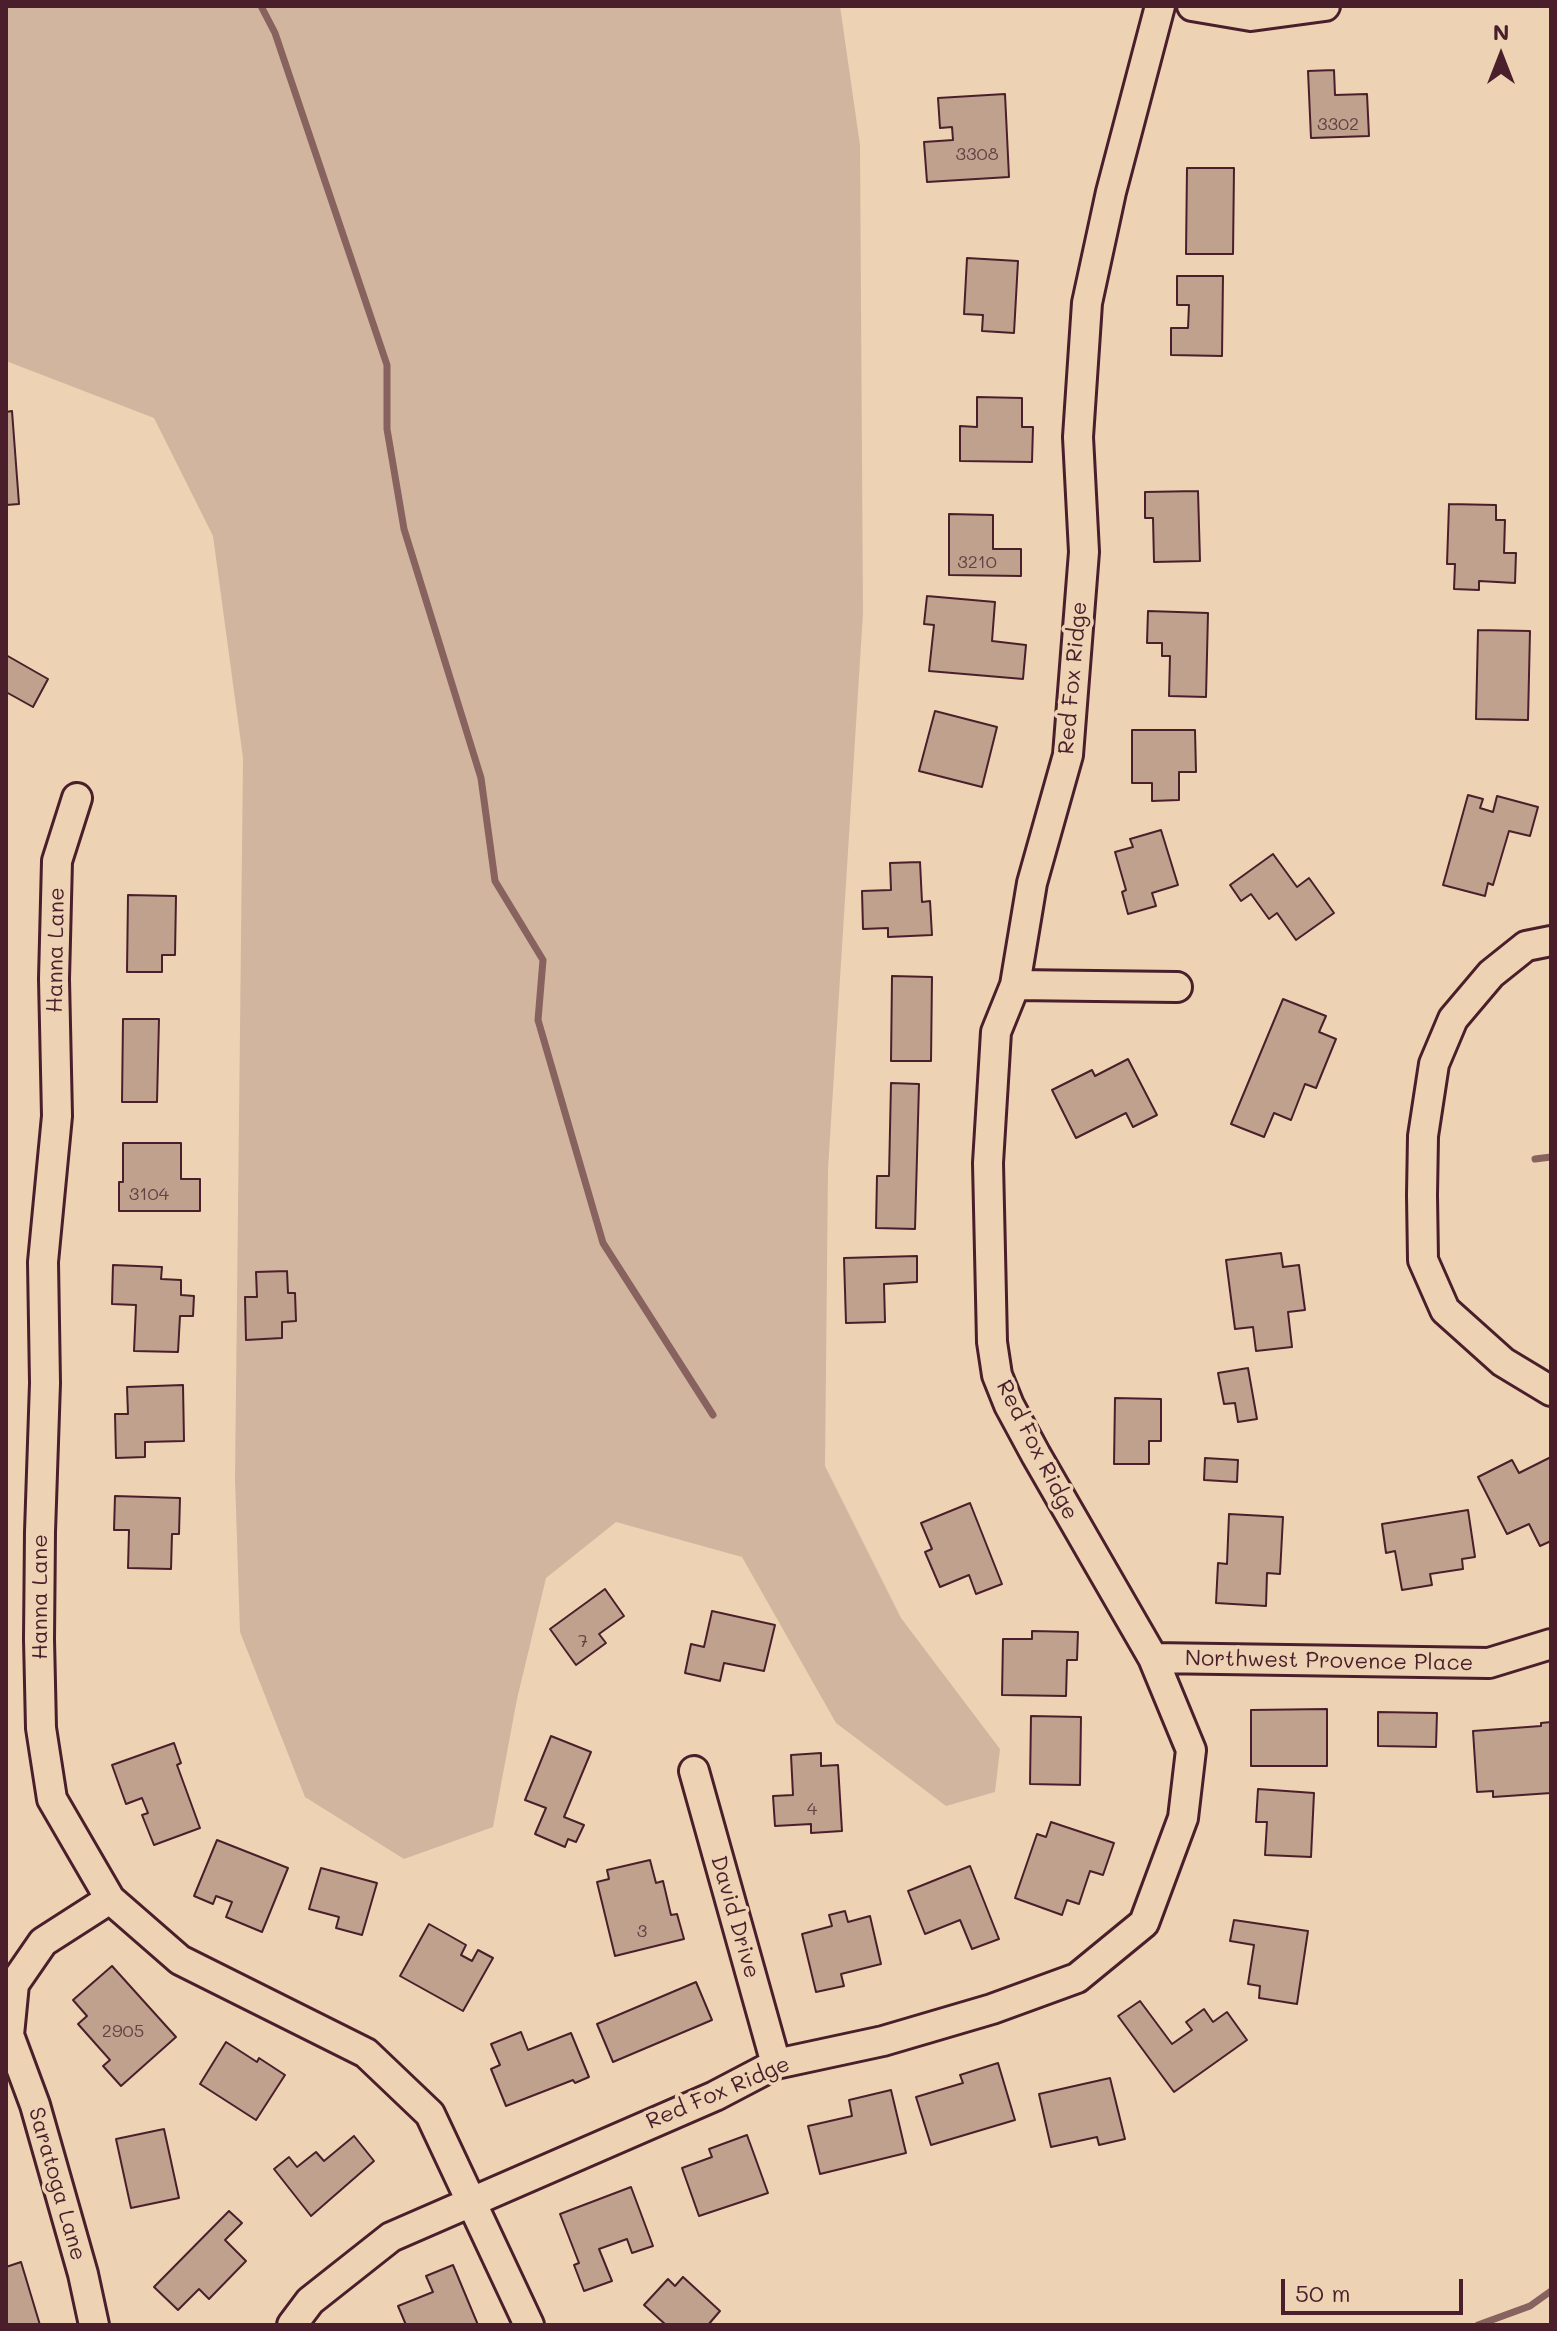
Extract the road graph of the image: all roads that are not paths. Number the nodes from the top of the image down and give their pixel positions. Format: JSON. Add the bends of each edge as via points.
{"nodes":[{"id":1,"x":1160,"y":6,"type":"edge"},
{"id":2,"x":1192,"y":6,"type":"edge"},
{"id":3,"x":1325,"y":6,"type":"edge"},
{"id":4,"x":77,"y":798,"type":"dead end"},
{"id":5,"x":1551,"y":941,"type":"edge"},
{"id":6,"x":1015,"y":985,"type":"junction"},
{"id":7,"x":1177,"y":987,"type":"dead end"},
{"id":8,"x":1551,"y":1391,"type":"edge"},
{"id":9,"x":1551,"y":1644,"type":"edge"},
{"id":10,"x":1153,"y":1658,"type":"junction"},
{"id":11,"x":694,"y":1771,"type":"dead end"},
{"id":12,"x":110,"y":1899,"type":"junction"},
{"id":13,"x":776,"y":2064,"type":"junction"},
{"id":14,"x":472,"y":2199,"type":"junction"},
{"id":15,"x":94,"y":2325,"type":"edge"},
{"id":16,"x":292,"y":2325,"type":"edge"},
{"id":17,"x":529,"y":2325,"type":"edge"}],
"edges":[{"from":1,"to":6,"type":"street","name":"Red Fox Ridge","via":[[1087,303],[1078,437],[1084,552],[1068,755],[1032,883]]},
{"from":2,"to":3,"type":"street","via":[[1251,16]]},
{"from":4,"to":12,"type":"street","name":"Hanna Lane","via":[[57,861],[57,1116],[43,1262],[41,1728],[52,1799]]},
{"from":5,"to":8,"type":"street","via":[[1526,946],[1491,974],[1453,1019],[1434,1064],[1423,1136],[1422,1195],[1423,1260],[1445,1310],[1503,1362]]},
{"from":6,"to":7,"type":"street"},
{"from":6,"to":10,"type":"street","name":"Red Fox Ridge","via":[[996,1032],[988,1163],[997,1375],[1036,1455]]},
{"from":9,"to":10,"type":"street","name":"Northwest Provence Place","via":[[1489,1663]]},
{"from":10,"to":13,"type":"street","name":"Red Fox Ridge","via":[[1191,1750],[1183,1818],[1144,1923],[1077,1978],[883,2041]]},
{"from":11,"to":13,"type":"street","name":"David Drive"},
{"from":12,"to":14,"type":"street","name":"Hanna Lane","via":[[180,1960],[366,2053],[430,2114]]},
{"from":12,"to":15,"type":"street","name":"Saratoga Lane","via":[[43,1942],[14,1984],[9,2035],[35,2105]]},
{"from":13,"to":14,"type":"street","name":"Red Fox Ridge","via":[[715,2096]]},
{"from":14,"to":16,"type":"street","name":"Red Fox Ridge","via":[[391,2237],[310,2301]]},
{"from":14,"to":17,"type":"street","name":"Hanna Lane"}]}
